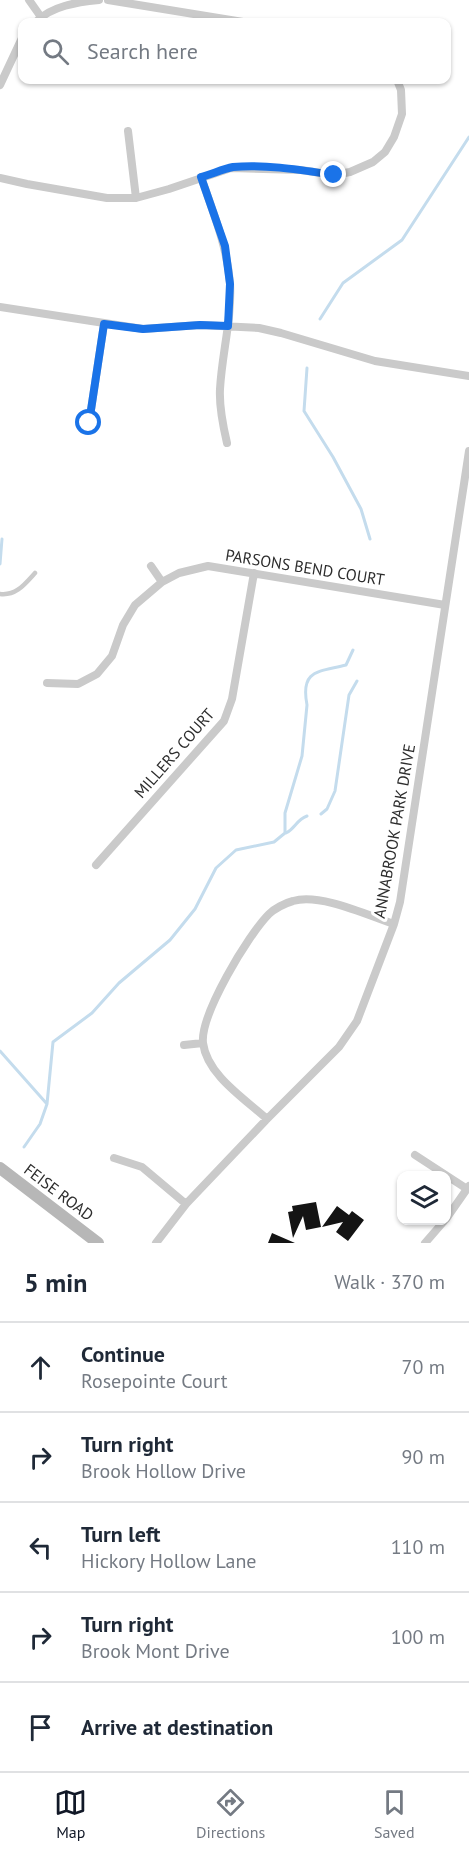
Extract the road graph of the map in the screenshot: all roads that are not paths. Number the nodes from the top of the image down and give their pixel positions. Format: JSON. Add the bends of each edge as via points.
{"nodes":[{"id":1,"x":29,"y":0,"type":"edge"},
{"id":2,"x":99,"y":0,"type":"edge"},
{"id":3,"x":108,"y":0,"type":"edge"},
{"id":4,"x":38,"y":18,"type":"edge"},
{"id":5,"x":43,"y":18,"type":"edge"},
{"id":6,"x":218,"y":18,"type":"edge"},
{"id":7,"x":18,"y":47,"type":"edge"},
{"id":8,"x":399,"y":84,"type":"edge"},
{"id":9,"x":0,"y":85,"type":"edge"},
{"id":10,"x":128,"y":131,"type":"dead end"},
{"id":11,"x":201,"y":177,"type":"junction"},
{"id":12,"x":0,"y":178,"type":"edge"},
{"id":13,"x":136,"y":198,"type":"junction"},
{"id":14,"x":0,"y":307,"type":"edge"},
{"id":15,"x":104,"y":324,"type":"junction"},
{"id":16,"x":228,"y":326,"type":"junction"},
{"id":17,"x":469,"y":376,"type":"edge"},
{"id":18,"x":89,"y":423,"type":"dead end"},
{"id":19,"x":227,"y":443,"type":"dead end"},
{"id":20,"x":469,"y":451,"type":"edge"},
{"id":21,"x":152,"y":566,"type":"dead end"},
{"id":22,"x":35,"y":573,"type":"dead end"},
{"id":23,"x":254,"y":573,"type":"junction"},
{"id":24,"x":162,"y":582,"type":"junction"},
{"id":25,"x":0,"y":594,"type":"edge"},
{"id":26,"x":445,"y":605,"type":"junction"},
{"id":27,"x":47,"y":683,"type":"dead end"},
{"id":28,"x":96,"y":865,"type":"dead end"},
{"id":29,"x":394,"y":924,"type":"junction"},
{"id":30,"x":203,"y":1043,"type":"junction"},
{"id":31,"x":184,"y":1045,"type":"dead end"},
{"id":32,"x":267,"y":1119,"type":"junction"},
{"id":33,"x":415,"y":1155,"type":"dead end"},
{"id":34,"x":114,"y":1158,"type":"dead end"},
{"id":35,"x":0,"y":1168,"type":"edge"},
{"id":36,"x":468,"y":1187,"type":"edge"},
{"id":37,"x":186,"y":1204,"type":"junction"},
{"id":38,"x":451,"y":1212,"type":"edge"},
{"id":39,"x":441,"y":1225,"type":"edge"},
{"id":40,"x":99,"y":1243,"type":"edge"},
{"id":41,"x":156,"y":1243,"type":"edge"},
{"id":42,"x":425,"y":1243,"type":"edge"}],
"edges":[{"from":1,"to":4,"type":"street"},
{"from":2,"to":5,"type":"street","via":[[76,2]]},
{"from":3,"to":6,"type":"street"},
{"from":7,"to":9,"type":"street"},
{"from":8,"to":11,"type":"street","via":[[402,114],[385,153],[373,162],[334,175],[246,167]]},
{"from":10,"to":13,"type":"street"},
{"from":11,"to":13,"type":"street"},
{"from":11,"to":16,"type":"street","via":[[225,246],[230,284]]},
{"from":12,"to":13,"type":"street","via":[[107,198]]},
{"from":14,"to":15,"type":"street"},
{"from":15,"to":16,"type":"street","via":[[143,329]]},
{"from":15,"to":18,"type":"street"},
{"from":16,"to":17,"type":"street","via":[[281,333],[375,361]]},
{"from":16,"to":19,"type":"street","via":[[220,390]]},
{"from":20,"to":26,"type":"street","name":"ANNABROOK PARK DRIVE"},
{"from":21,"to":24,"type":"street"},
{"from":22,"to":25,"type":"lane","via":[[18,591]]},
{"from":23,"to":24,"type":"street","name":"PARSONS BEND COURT","via":[[208,567],[179,573]]},
{"from":23,"to":26,"type":"street","name":"PARSONS BEND COURT"},
{"from":23,"to":28,"type":"street","name":"MILLERS COURT","via":[[232,699],[224,721]]},
{"from":24,"to":27,"type":"street","name":"PARSONS BEND COURT","via":[[135,605],[112,656],[97,674],[78,684]]},
{"from":26,"to":29,"type":"street","name":"ANNABROOK PARK DRIVE"},
{"from":29,"to":30,"type":"street","via":[[322,900],[292,901],[271,912],[244,948],[213,1002]]},
{"from":29,"to":32,"type":"street","name":"ANNABROOK PARK DRIVE","via":[[357,1021],[339,1047]]},
{"from":30,"to":31,"type":"street"},
{"from":30,"to":32,"type":"street","via":[[221,1078]]},
{"from":32,"to":37,"type":"street","name":"ANNABROOK PARK DRIVE"},
{"from":33,"to":36,"type":"street"},
{"from":34,"to":37,"type":"street","via":[[142,1167]]},
{"from":35,"to":40,"type":"main road","name":"FEISE ROAD"},
{"from":36,"to":38,"type":"street"},
{"from":37,"to":41,"type":"street","name":"ANNABROOK PARK DRIVE"},
{"from":39,"to":42,"type":"street"}]}
